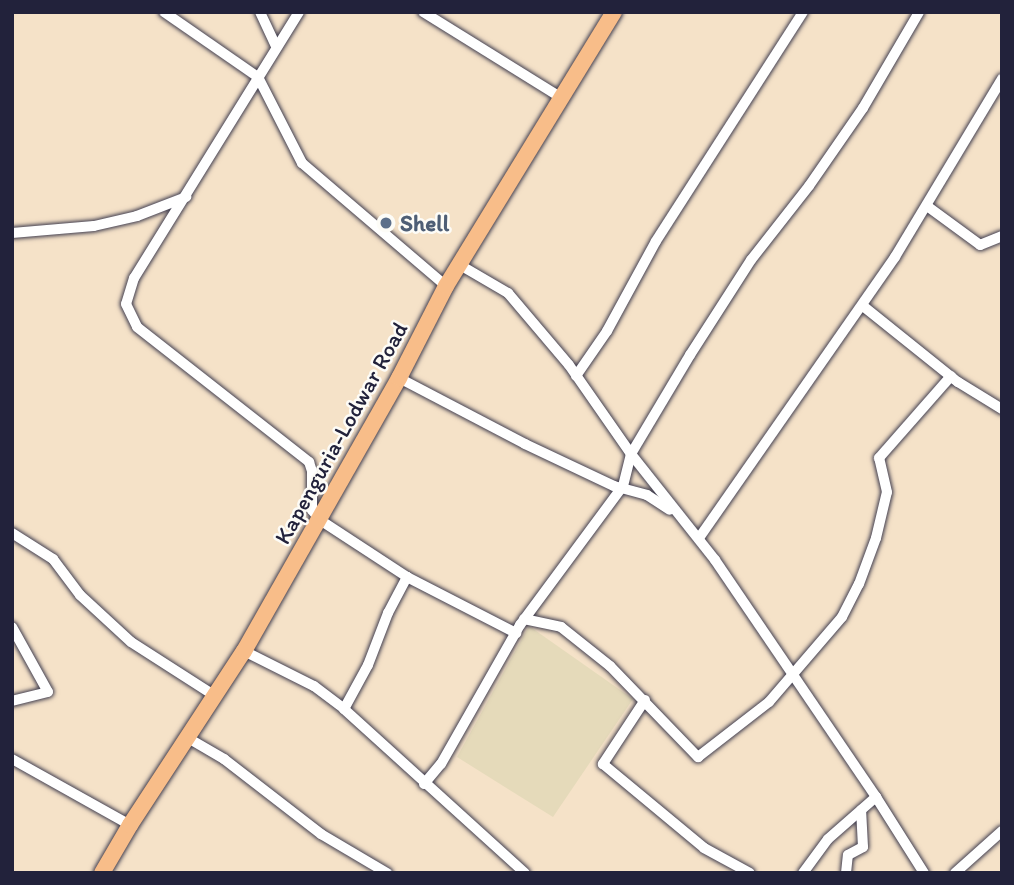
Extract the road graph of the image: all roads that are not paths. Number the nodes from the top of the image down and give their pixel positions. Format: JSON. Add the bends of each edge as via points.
{"nodes":[{"id":1,"x":164,"y":12,"type":"edge"},
{"id":2,"x":260,"y":12,"type":"edge"},
{"id":3,"x":299,"y":12,"type":"edge"},
{"id":4,"x":423,"y":12,"type":"edge"},
{"id":5,"x":614,"y":12,"type":"edge"},
{"id":6,"x":803,"y":12,"type":"edge"},
{"id":7,"x":919,"y":12,"type":"edge"},
{"id":8,"x":276,"y":46,"type":"junction"},
{"id":9,"x":258,"y":77,"type":"junction"},
{"id":10,"x":1002,"y":79,"type":"edge"},
{"id":11,"x":559,"y":97,"type":"junction"},
{"id":12,"x":186,"y":197,"type":"junction"},
{"id":13,"x":927,"y":206,"type":"junction"},
{"id":14,"x":12,"y":233,"type":"edge"},
{"id":15,"x":1002,"y":236,"type":"edge"},
{"id":16,"x":460,"y":265,"type":"junction"},
{"id":17,"x":446,"y":286,"type":"junction"},
{"id":18,"x":863,"y":306,"type":"junction"},
{"id":19,"x":576,"y":376,"type":"junction"},
{"id":20,"x":951,"y":376,"type":"junction"},
{"id":21,"x":399,"y":379,"type":"junction"},
{"id":22,"x":1002,"y":409,"type":"edge"},
{"id":23,"x":631,"y":454,"type":"junction"},
{"id":24,"x":623,"y":486,"type":"junction"},
{"id":25,"x":678,"y":516,"type":"junction"},
{"id":26,"x":320,"y":520,"type":"junction"},
{"id":27,"x":12,"y":533,"type":"edge"},
{"id":28,"x":699,"y":538,"type":"junction"},
{"id":29,"x":407,"y":577,"type":"junction"},
{"id":30,"x":524,"y":619,"type":"junction"},
{"id":31,"x":12,"y":627,"type":"edge"},
{"id":32,"x":516,"y":633,"type":"junction"},
{"id":33,"x":244,"y":651,"type":"junction"},
{"id":34,"x":793,"y":676,"type":"junction"},
{"id":35,"x":215,"y":696,"type":"junction"},
{"id":36,"x":645,"y":700,"type":"junction"},
{"id":37,"x":12,"y":701,"type":"edge"},
{"id":38,"x":344,"y":709,"type":"junction"},
{"id":39,"x":188,"y":738,"type":"junction"},
{"id":40,"x":12,"y":759,"type":"edge"},
{"id":41,"x":424,"y":784,"type":"junction"},
{"id":42,"x":876,"y":797,"type":"junction"},
{"id":43,"x":861,"y":810,"type":"junction"},
{"id":44,"x":130,"y":825,"type":"junction"},
{"id":45,"x":1002,"y":831,"type":"edge"},
{"id":46,"x":102,"y":873,"type":"edge"},
{"id":47,"x":387,"y":873,"type":"edge"},
{"id":48,"x":525,"y":873,"type":"edge"},
{"id":49,"x":750,"y":873,"type":"edge"},
{"id":50,"x":803,"y":873,"type":"edge"},
{"id":51,"x":846,"y":873,"type":"edge"},
{"id":52,"x":924,"y":873,"type":"edge"},
{"id":53,"x":955,"y":873,"type":"edge"}],
"edges":[{"from":1,"to":9,"type":"street"},
{"from":2,"to":8,"type":"street"},
{"from":3,"to":8,"type":"street"},
{"from":4,"to":11,"type":"street"},
{"from":5,"to":11,"type":"highway","name":"Kapenguria-Lodwar Road"},
{"from":6,"to":19,"type":"street"},
{"from":7,"to":23,"type":"street","via":[[832,153],[751,260]]},
{"from":8,"to":9,"type":"street"},
{"from":9,"to":12,"type":"street"},
{"from":9,"to":17,"type":"street","via":[[302,163]]},
{"from":10,"to":13,"type":"street"},
{"from":11,"to":16,"type":"highway","name":"Kapenguria-Lodwar Road"},
{"from":12,"to":14,"type":"street","via":[[94,226]]},
{"from":12,"to":26,"type":"street","via":[[134,278],[126,304],[138,327],[309,462],[312,510]]},
{"from":13,"to":15,"type":"street","via":[[980,244]]},
{"from":13,"to":18,"type":"street"},
{"from":16,"to":17,"type":"highway","name":"Kapenguria-Lodwar Road"},
{"from":16,"to":19,"type":"street","via":[[508,293]]},
{"from":17,"to":21,"type":"highway","name":"Kapenguria-Lodwar Road"},
{"from":18,"to":20,"type":"street"},
{"from":18,"to":28,"type":"street"},
{"from":19,"to":23,"type":"street"},
{"from":20,"to":22,"type":"street"},
{"from":20,"to":34,"type":"street","via":[[879,458],[887,492],[859,584],[842,617]]},
{"from":21,"to":24,"type":"street","via":[[525,444]]},
{"from":21,"to":26,"type":"highway","name":"Kapenguria-Lodwar Road"},
{"from":23,"to":24,"type":"street"},
{"from":23,"to":25,"type":"street"},
{"from":24,"to":25,"type":"street","via":[[647,495]]},
{"from":24,"to":30,"type":"street"},
{"from":25,"to":28,"type":"street"},
{"from":26,"to":29,"type":"street"},
{"from":26,"to":33,"type":"highway","name":"Kapenguria-Lodwar Road"},
{"from":27,"to":35,"type":"street","via":[[53,559],[80,595],[131,642]]},
{"from":28,"to":34,"type":"street"},
{"from":29,"to":32,"type":"street"},
{"from":29,"to":38,"type":"street"},
{"from":30,"to":32,"type":"street"},
{"from":30,"to":36,"type":"street","via":[[561,627]]},
{"from":31,"to":37,"type":"street","via":[[48,692]]},
{"from":32,"to":41,"type":"street","via":[[441,764]]},
{"from":33,"to":35,"type":"highway","name":"Kapenguria-Lodwar Road"},
{"from":33,"to":38,"type":"street","via":[[314,686]]},
{"from":34,"to":36,"type":"street","via":[[769,702],[698,757]]},
{"from":34,"to":42,"type":"street"},
{"from":35,"to":39,"type":"highway","name":"Kapenguria-Lodwar Road"},
{"from":36,"to":49,"type":"street","via":[[603,764],[704,848]]},
{"from":38,"to":41,"type":"street"},
{"from":39,"to":44,"type":"highway","name":"Kapenguria-Lodwar Road"},
{"from":39,"to":47,"type":"street","via":[[224,759],[321,834]]},
{"from":40,"to":44,"type":"street"},
{"from":41,"to":48,"type":"street"},
{"from":42,"to":43,"type":"street"},
{"from":42,"to":52,"type":"street"},
{"from":43,"to":50,"type":"street","via":[[828,839]]},
{"from":43,"to":51,"type":"street","via":[[863,847],[848,855]]},
{"from":44,"to":46,"type":"highway","name":"Kapenguria-Lodwar Road"},
{"from":45,"to":53,"type":"street"}]}
